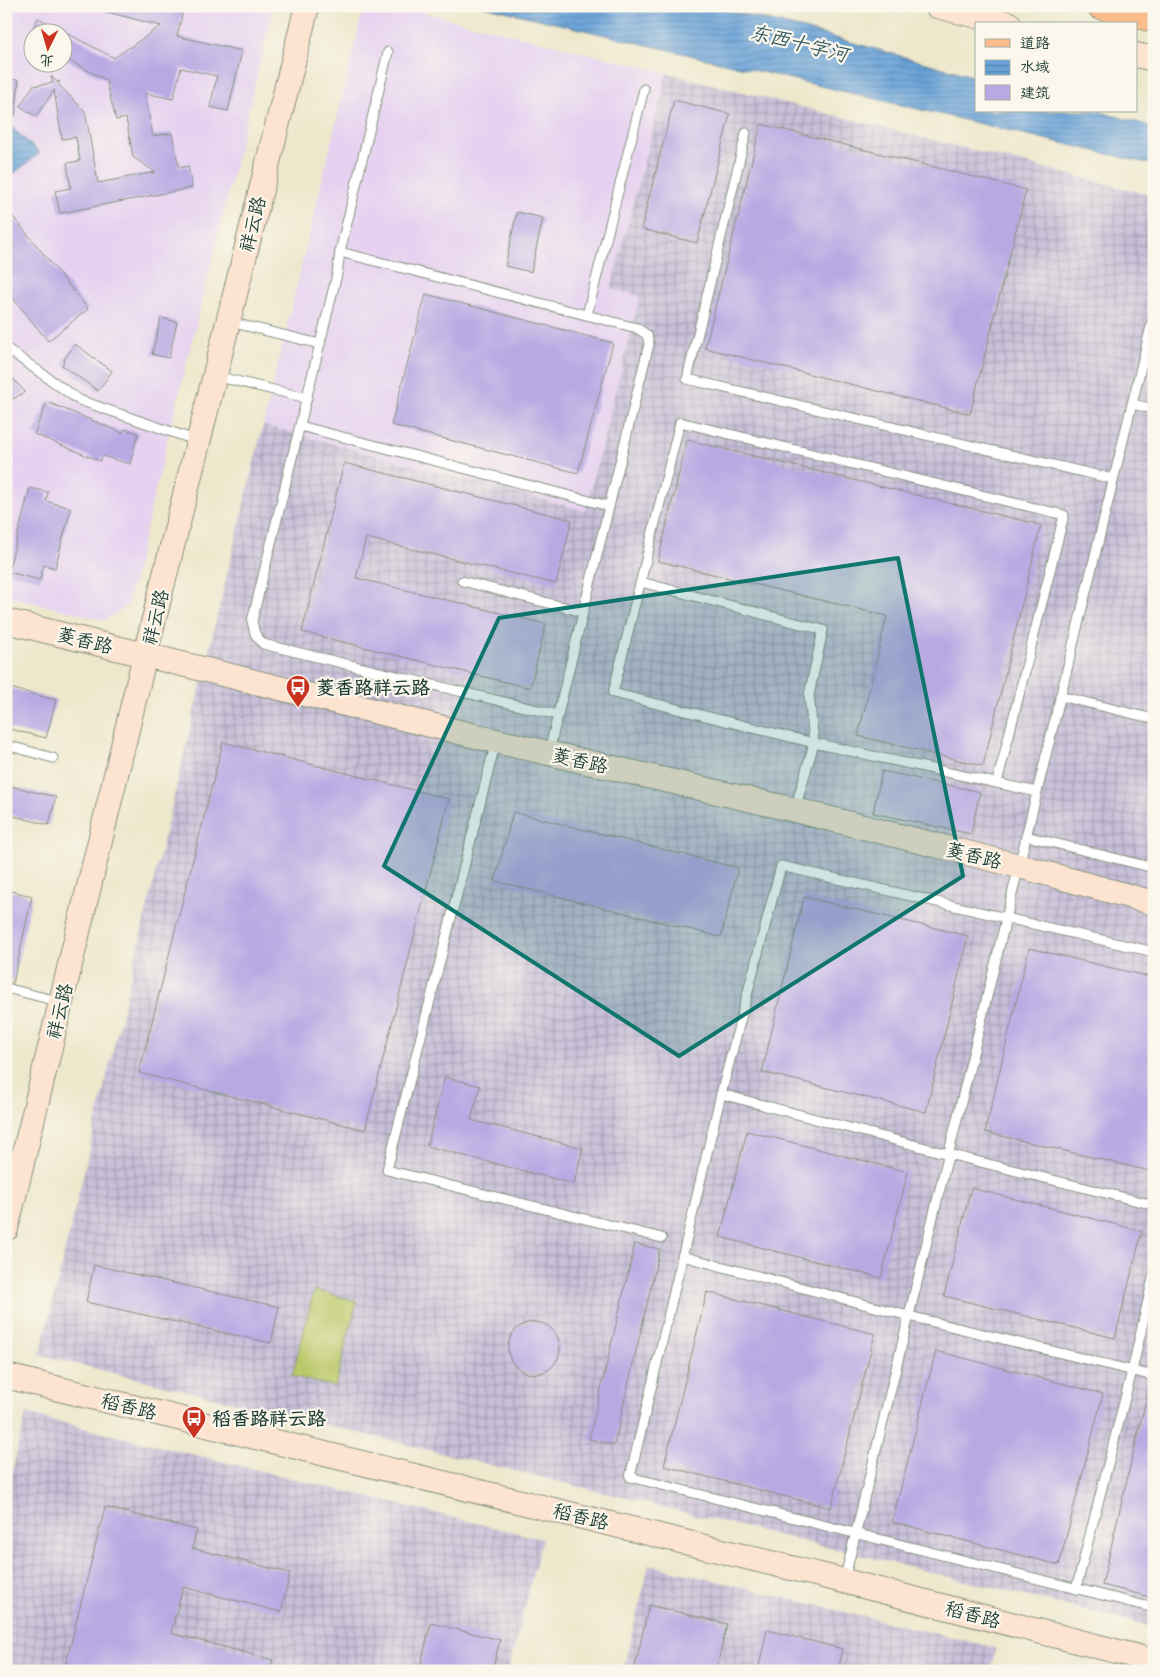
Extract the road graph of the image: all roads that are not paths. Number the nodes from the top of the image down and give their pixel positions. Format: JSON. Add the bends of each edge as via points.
{"nodes":[{"id":1,"x":307,"y":6,"type":"edge"},
{"id":2,"x":937,"y":6,"type":"edge"},
{"id":3,"x":1100,"y":6,"type":"edge"},
{"id":4,"x":1154,"y":19,"type":"edge"},
{"id":5,"x":1001,"y":22,"type":"edge"},
{"id":6,"x":388,"y":52,"type":"dead end"},
{"id":7,"x":1138,"y":55,"type":"edge"},
{"id":8,"x":1154,"y":59,"type":"edge"},
{"id":9,"x":644,"y":89,"type":"dead end"},
{"id":10,"x":746,"y":133,"type":"dead end"},
{"id":11,"x":340,"y":252,"type":"junction"},
{"id":12,"x":1154,"y":314,"type":"edge"},
{"id":13,"x":588,"y":315,"type":"junction"},
{"id":14,"x":228,"y":321,"type":"junction"},
{"id":15,"x":320,"y":344,"type":"junction"},
{"id":16,"x":6,"y":348,"type":"edge"},
{"id":17,"x":215,"y":376,"type":"junction"},
{"id":18,"x":307,"y":398,"type":"junction"},
{"id":19,"x":1132,"y":404,"type":"junction"},
{"id":20,"x":1154,"y":409,"type":"edge"},
{"id":21,"x":300,"y":426,"type":"junction"},
{"id":22,"x":198,"y":441,"type":"junction"},
{"id":23,"x":1114,"y":479,"type":"junction"},
{"id":24,"x":610,"y":506,"type":"junction"},
{"id":25,"x":462,"y":581,"type":"dead end"},
{"id":26,"x":641,"y":582,"type":"junction"},
{"id":27,"x":583,"y":612,"type":"junction"},
{"id":28,"x":6,"y":621,"type":"edge"},
{"id":29,"x":145,"y":655,"type":"junction"},
{"id":30,"x":1060,"y":696,"type":"junction"},
{"id":31,"x":558,"y":715,"type":"junction"},
{"id":32,"x":1154,"y":719,"type":"edge"},
{"id":33,"x":496,"y":741,"type":"junction"},
{"id":34,"x":814,"y":742,"type":"junction"},
{"id":35,"x":6,"y":745,"type":"edge"},
{"id":36,"x":548,"y":753,"type":"junction"},
{"id":37,"x":53,"y":758,"type":"dead end"},
{"id":38,"x":997,"y":783,"type":"junction"},
{"id":39,"x":1037,"y":792,"type":"junction"},
{"id":40,"x":795,"y":810,"type":"junction"},
{"id":41,"x":1026,"y":836,"type":"junction"},
{"id":42,"x":1019,"y":866,"type":"junction"},
{"id":43,"x":1154,"y":868,"type":"edge"},
{"id":44,"x":1154,"y":903,"type":"edge"},
{"id":45,"x":1006,"y":918,"type":"junction"},
{"id":46,"x":1154,"y":952,"type":"edge"},
{"id":47,"x":6,"y":988,"type":"edge"},
{"id":48,"x":61,"y":1002,"type":"junction"},
{"id":49,"x":721,"y":1094,"type":"junction"},
{"id":50,"x":948,"y":1154,"type":"junction"},
{"id":51,"x":1154,"y":1205,"type":"edge"},
{"id":52,"x":6,"y":1229,"type":"edge"},
{"id":53,"x":662,"y":1238,"type":"dead end"},
{"id":54,"x":682,"y":1256,"type":"junction"},
{"id":55,"x":1154,"y":1274,"type":"edge"},
{"id":56,"x":908,"y":1316,"type":"junction"},
{"id":57,"x":1132,"y":1371,"type":"junction"},
{"id":58,"x":6,"y":1376,"type":"edge"},
{"id":59,"x":1154,"y":1376,"type":"edge"},
{"id":60,"x":856,"y":1532,"type":"junction"},
{"id":61,"x":844,"y":1581,"type":"junction"},
{"id":62,"x":1076,"y":1589,"type":"junction"},
{"id":63,"x":1154,"y":1608,"type":"edge"},
{"id":64,"x":1154,"y":1661,"type":"edge"}],
"edges":[{"from":1,"to":14,"type":"street","name":"祥云路"},
{"from":2,"to":5,"type":"street"},
{"from":3,"to":4,"type":"main road"},
{"from":6,"to":11,"type":"lane"},
{"from":7,"to":8,"type":"street"},
{"from":9,"to":13,"type":"lane"},
{"from":10,"to":23,"type":"lane","via":[[687,379]]},
{"from":11,"to":13,"type":"lane"},
{"from":11,"to":15,"type":"lane"},
{"from":12,"to":19,"type":"lane"},
{"from":13,"to":24,"type":"lane","via":[[637,328],[647,335],[649,344]]},
{"from":14,"to":15,"type":"lane"},
{"from":14,"to":17,"type":"street","name":"祥云路"},
{"from":15,"to":18,"type":"lane"},
{"from":16,"to":22,"type":"lane","via":[[79,400]]},
{"from":17,"to":18,"type":"lane"},
{"from":17,"to":22,"type":"street","name":"祥云路"},
{"from":18,"to":21,"type":"lane"},
{"from":19,"to":20,"type":"lane"},
{"from":19,"to":23,"type":"lane"},
{"from":21,"to":24,"type":"lane"},
{"from":21,"to":31,"type":"lane","via":[[252,621],[255,634],[263,644]]},
{"from":22,"to":29,"type":"street","name":"祥云路"},
{"from":23,"to":30,"type":"lane"},
{"from":24,"to":27,"type":"lane"},
{"from":25,"to":27,"type":"lane"},
{"from":26,"to":34,"type":"lane","via":[[824,630],[809,695]]},
{"from":26,"to":34,"type":"lane","via":[[613,693]]},
{"from":26,"to":38,"type":"lane","via":[[680,422],[1064,515]]},
{"from":27,"to":31,"type":"lane"},
{"from":28,"to":29,"type":"street","name":"菱香路"},
{"from":29,"to":33,"type":"street","name":"菱香路"},
{"from":29,"to":48,"type":"street","name":"祥云路"},
{"from":30,"to":32,"type":"lane"},
{"from":30,"to":39,"type":"lane"},
{"from":31,"to":36,"type":"lane"},
{"from":33,"to":36,"type":"street","name":"菱香路"},
{"from":33,"to":53,"type":"lane","via":[[387,1170]]},
{"from":34,"to":38,"type":"lane"},
{"from":34,"to":40,"type":"lane"},
{"from":35,"to":37,"type":"lane"},
{"from":36,"to":40,"type":"street","name":"菱香路"},
{"from":38,"to":39,"type":"lane"},
{"from":39,"to":41,"type":"lane"},
{"from":40,"to":42,"type":"street","name":"菱香路"},
{"from":41,"to":42,"type":"lane"},
{"from":41,"to":43,"type":"lane"},
{"from":42,"to":44,"type":"street","name":"菱香路"},
{"from":42,"to":45,"type":"lane"},
{"from":45,"to":46,"type":"lane"},
{"from":45,"to":49,"type":"lane","via":[[781,866]]},
{"from":45,"to":50,"type":"lane"},
{"from":47,"to":48,"type":"lane"},
{"from":48,"to":52,"type":"street","name":"祥云路"},
{"from":49,"to":50,"type":"lane"},
{"from":49,"to":54,"type":"lane"},
{"from":50,"to":51,"type":"lane"},
{"from":50,"to":56,"type":"lane"},
{"from":54,"to":56,"type":"lane"},
{"from":54,"to":60,"type":"lane","via":[[630,1477]]},
{"from":55,"to":57,"type":"lane"},
{"from":56,"to":57,"type":"lane"},
{"from":56,"to":60,"type":"lane"},
{"from":57,"to":59,"type":"lane"},
{"from":57,"to":62,"type":"lane"},
{"from":58,"to":61,"type":"street","name":"稻香路"},
{"from":60,"to":61,"type":"lane"},
{"from":60,"to":62,"type":"lane"},
{"from":61,"to":64,"type":"street","name":"稻香路"},
{"from":62,"to":63,"type":"lane"}]}
